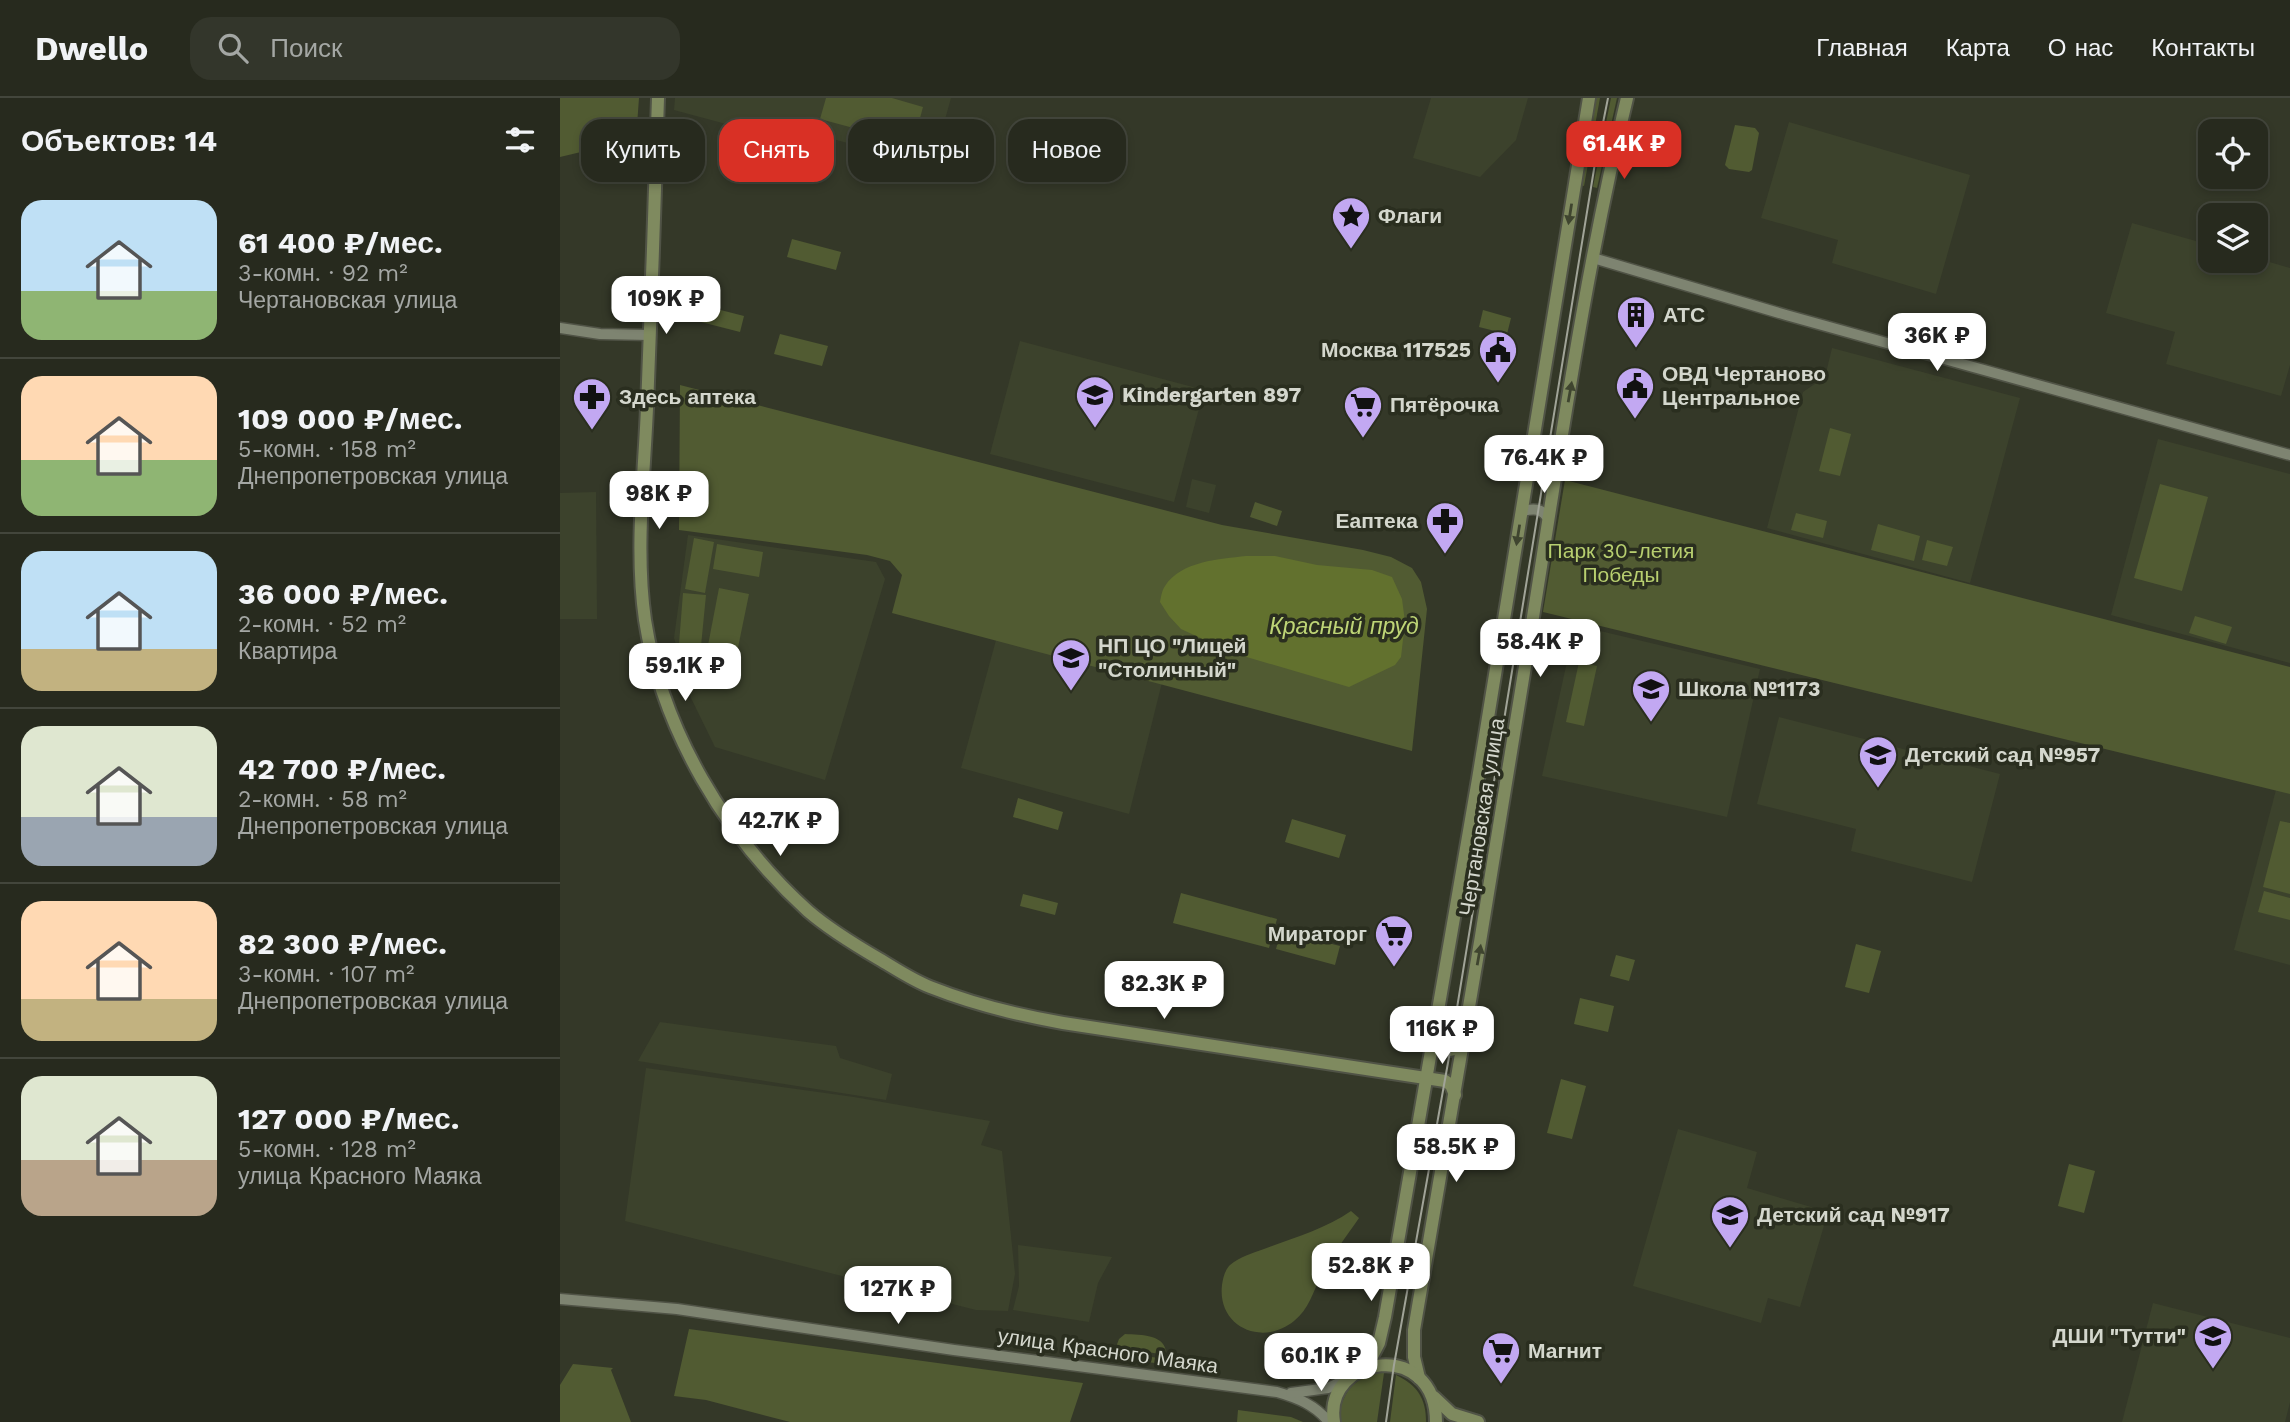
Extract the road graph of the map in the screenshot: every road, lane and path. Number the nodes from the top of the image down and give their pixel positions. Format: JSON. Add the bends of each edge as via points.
{"nodes":[{"id":1,"x":659,"y":98,"type":"edge"},
{"id":2,"x":1589,"y":98,"type":"edge"},
{"id":3,"x":1627,"y":98,"type":"edge"},
{"id":4,"x":1593,"y":258,"type":"junction"},
{"id":5,"x":560,"y":328,"type":"edge"},
{"id":6,"x":650,"y":335,"type":"junction"},
{"id":7,"x":2290,"y":455,"type":"edge"},
{"id":8,"x":1530,"y":464,"type":"junction"},
{"id":9,"x":1557,"y":470,"type":"junction"},
{"id":10,"x":1522,"y":511,"type":"junction"},
{"id":11,"x":1549,"y":520,"type":"junction"},
{"id":12,"x":1433,"y":1037,"type":"junction"},
{"id":13,"x":1463,"y":1044,"type":"junction"},
{"id":14,"x":1426,"y":1078,"type":"junction"},
{"id":15,"x":1455,"y":1095,"type":"junction"},
{"id":16,"x":560,"y":1299,"type":"edge"},
{"id":17,"x":1366,"y":1368,"type":"junction"},
{"id":18,"x":1351,"y":1377,"type":"junction"},
{"id":19,"x":1419,"y":1378,"type":"junction"},
{"id":20,"x":1277,"y":1392,"type":"junction"},
{"id":21,"x":1432,"y":1395,"type":"junction"},
{"id":22,"x":1332,"y":1422,"type":"edge"},
{"id":23,"x":1436,"y":1422,"type":"edge"},
{"id":24,"x":1478,"y":1422,"type":"edge"}],
"edges":[{"from":1,"to":6,"type":"main road"},
{"from":2,"to":8,"type":"main road","name":"Чертановская улица","one_way":true},
{"from":3,"to":4,"type":"main road","name":"Чертановская улица"},
{"from":4,"to":7,"type":"street"},
{"from":9,"to":4,"type":"main road","name":"Чертановская улица","one_way":true},
{"from":5,"to":6,"type":"street"},
{"from":6,"to":14,"type":"main road","via":[[642,574],[650,646],[675,722],[719,805],[770,872],[804,907],[898,971],[1001,1010]]},
{"from":8,"to":9,"type":"street","via":[[1539,475],[1550,476]]},
{"from":8,"to":10,"type":"main road","name":"Чертановская улица"},
{"from":9,"to":11,"type":"main road","name":"Чертановская улица"},
{"from":10,"to":11,"type":"street","via":[[1539,509]]},
{"from":10,"to":12,"type":"main road","name":"Чертановская улица","one_way":true},
{"from":13,"to":11,"type":"main road","name":"Чертановская улица","one_way":true},
{"from":12,"to":13,"type":"main road","via":[[1450,1051]]},
{"from":12,"to":14,"type":"main road","name":"Чертановская улица"},
{"from":13,"to":15,"type":"main road","name":"Чертановская улица"},
{"from":14,"to":15,"type":"main road","via":[[1451,1084]]},
{"from":14,"to":17,"type":"main road","name":"Чертановская улица","via":[[1384,1325]]},
{"from":15,"to":19,"type":"main road","name":"Чертановская улица","via":[[1415,1330]]},
{"from":16,"to":20,"type":"street","name":"улица Красного Маяка","via":[[677,1309]]},
{"from":17,"to":18,"type":"main road"},
{"from":17,"to":19,"type":"main road","via":[[1394,1365]]},
{"from":18,"to":20,"type":"street","name":"улица Красного Маяка","via":[[1328,1388]]},
{"from":18,"to":22,"type":"main road","via":[[1335,1402]]},
{"from":19,"to":21,"type":"main road","name":"Чертановская улица"},
{"from":20,"to":22,"type":"street","name":"улица Красного Маяка","via":[[1314,1407]]},
{"from":21,"to":23,"type":"main road","name":"Чертановская улица"},
{"from":21,"to":24,"type":"main road","via":[[1452,1414]]}]}
